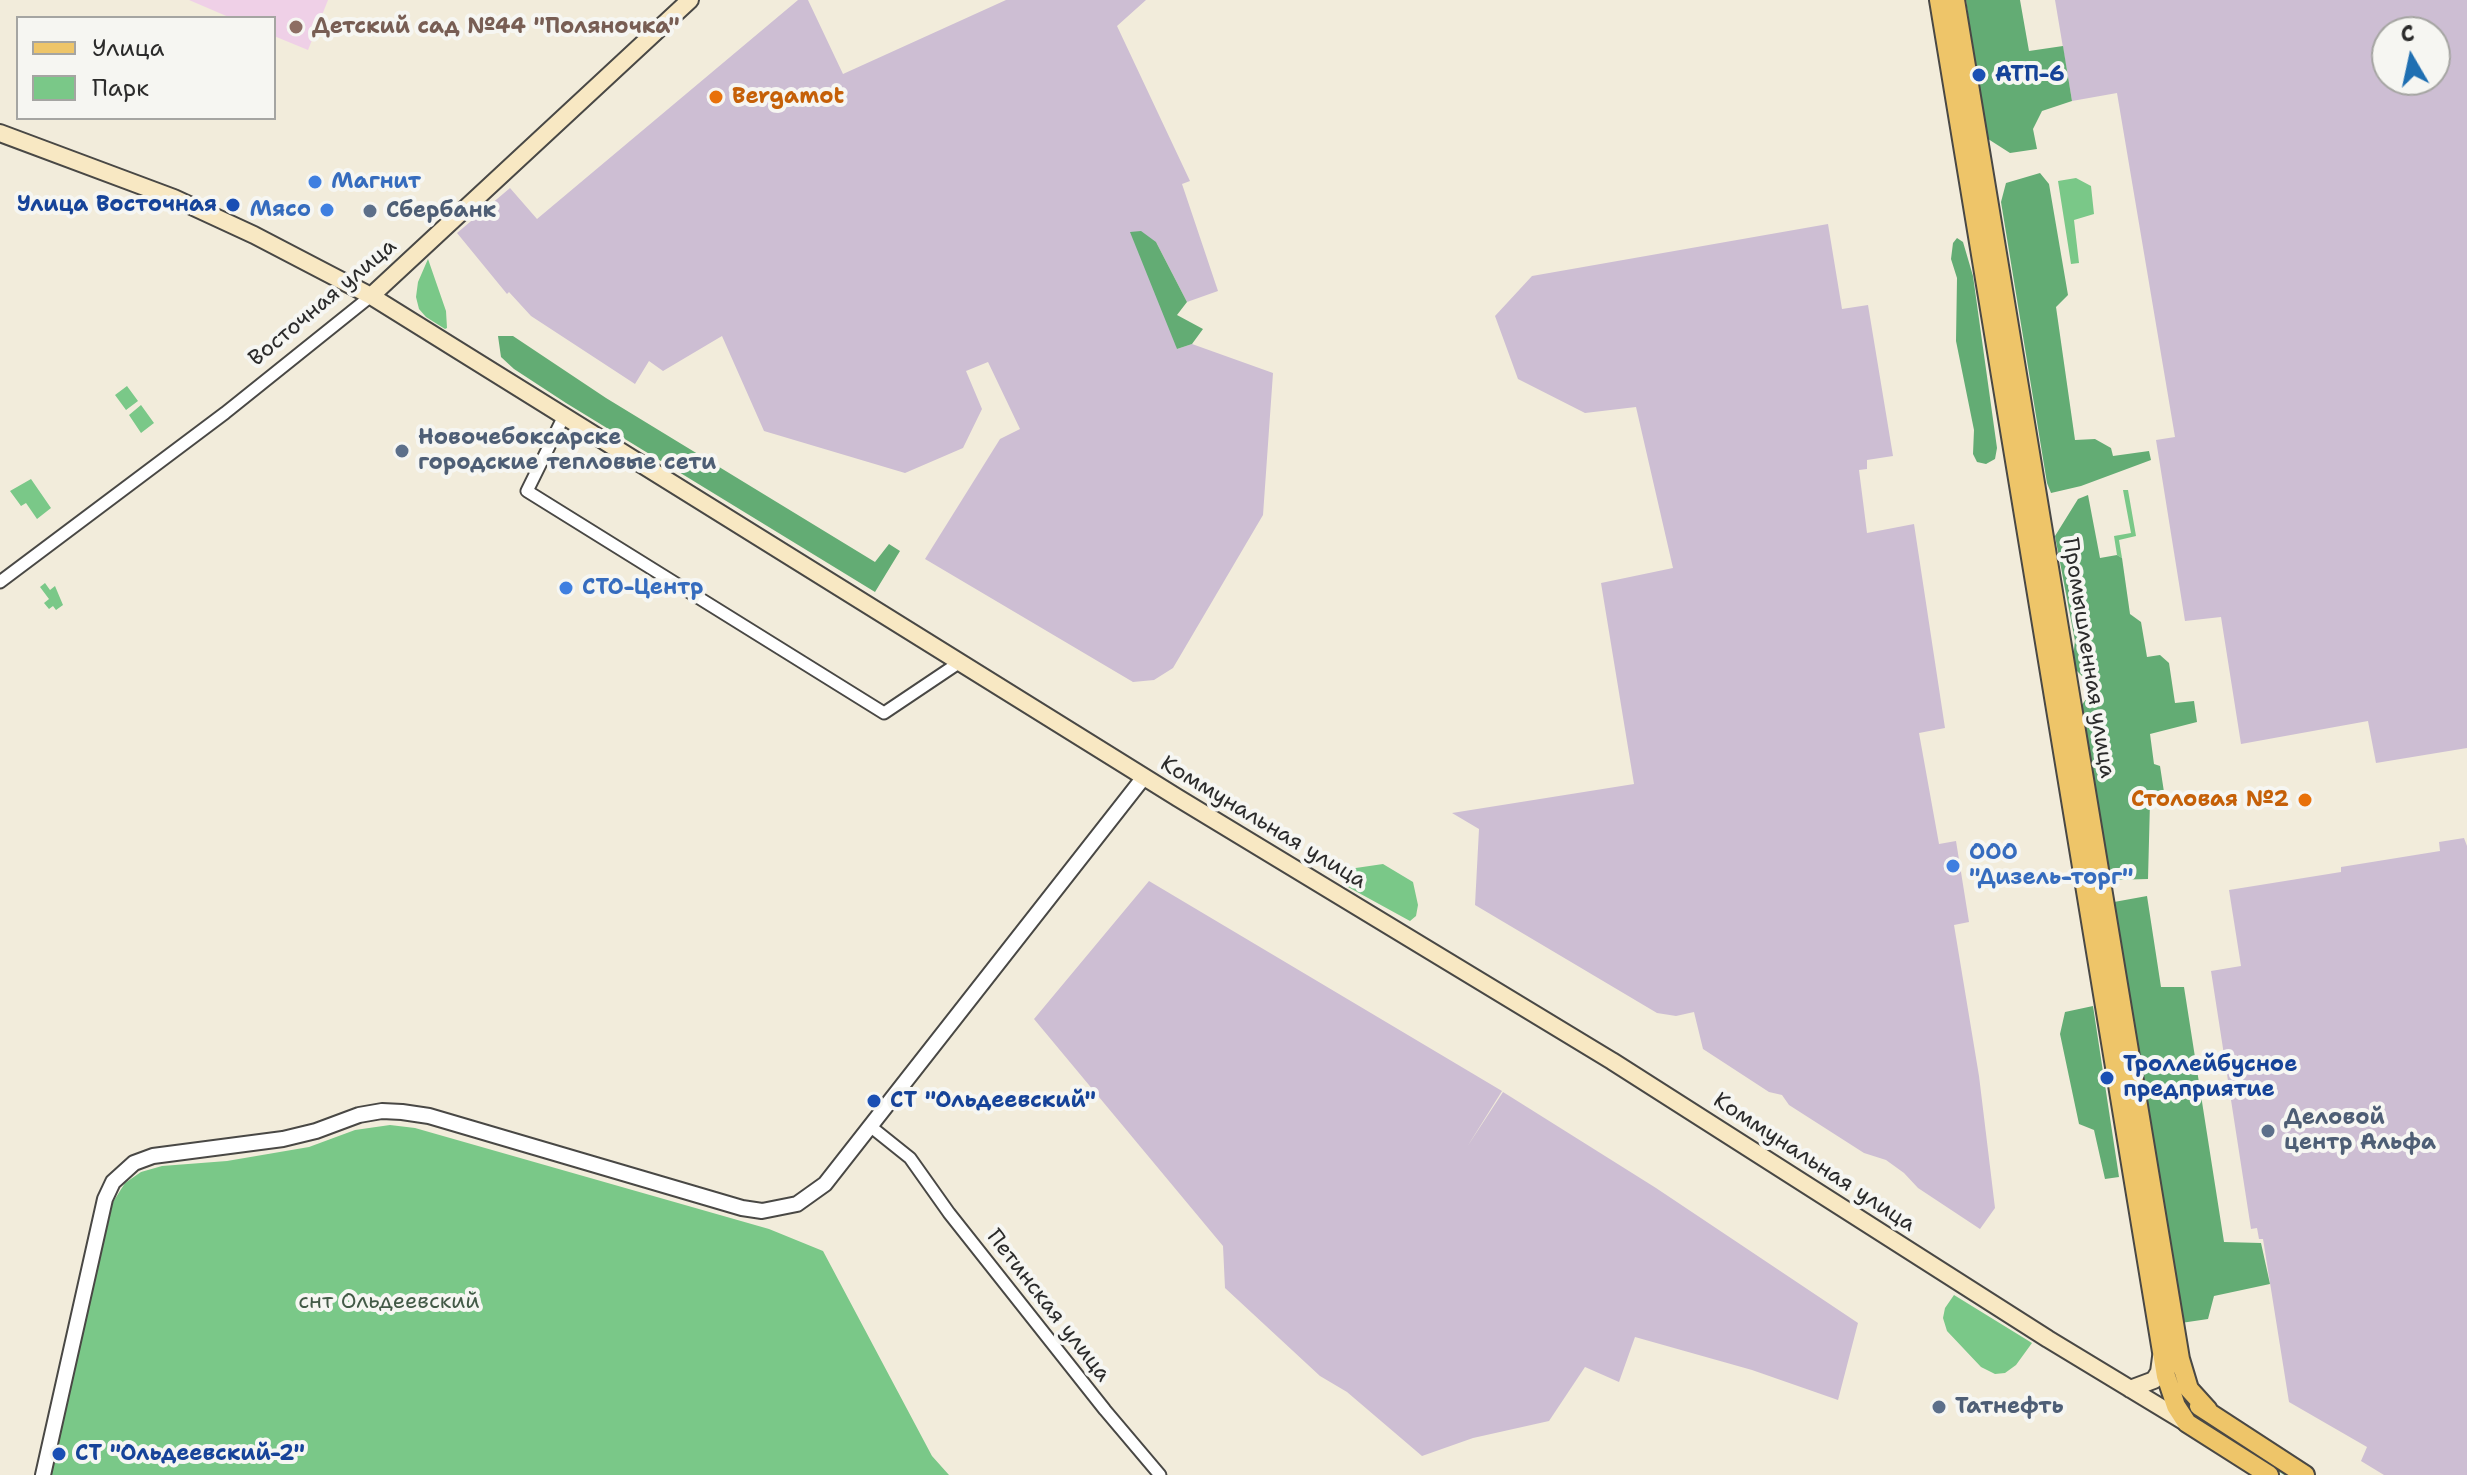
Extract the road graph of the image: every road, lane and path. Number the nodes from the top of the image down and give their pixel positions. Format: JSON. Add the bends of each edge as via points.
{"nodes":[{"id":1,"x":690,"y":0,"type":"edge"},
{"id":2,"x":1939,"y":0,"type":"edge"},
{"id":3,"x":1955,"y":0,"type":"edge"},
{"id":4,"x":0,"y":133,"type":"edge"},
{"id":5,"x":1976,"y":174,"type":"junction"},
{"id":6,"x":371,"y":296,"type":"junction"},
{"id":7,"x":564,"y":416,"type":"junction"},
{"id":8,"x":0,"y":582,"type":"edge"},
{"id":9,"x":960,"y":662,"type":"junction"},
{"id":10,"x":1144,"y":777,"type":"junction"},
{"id":11,"x":2111,"y":992,"type":"junction"},
{"id":12,"x":870,"y":1126,"type":"junction"},
{"id":13,"x":2161,"y":1351,"type":"junction"},
{"id":14,"x":2185,"y":1379,"type":"junction"},
{"id":15,"x":2130,"y":1389,"type":"junction"},
{"id":16,"x":2170,"y":1394,"type":"junction"},
{"id":17,"x":2208,"y":1410,"type":"junction"},
{"id":18,"x":2187,"y":1423,"type":"junction"},
{"id":19,"x":43,"y":1475,"type":"edge"},
{"id":20,"x":1160,"y":1475,"type":"edge"},
{"id":21,"x":2269,"y":1475,"type":"edge"},
{"id":22,"x":2305,"y":1475,"type":"edge"}],
"edges":[{"from":1,"to":6,"type":"main road","name":"Восточная улица"},
{"from":2,"to":5,"type":"main road","name":"Промышленная улица"},
{"from":3,"to":5,"type":"main road","name":"Промышленная улица"},
{"from":4,"to":6,"type":"main road","name":"Коммунальная улица","via":[[174,198]]},
{"from":5,"to":11,"type":"main road","name":"Промышленная улица"},
{"from":6,"to":7,"type":"main road","name":"Коммунальная улица"},
{"from":6,"to":8,"type":"street","name":"Восточная улица"},
{"from":7,"to":9,"type":"main road","name":"Коммунальная улица"},
{"from":7,"to":9,"type":"street","via":[[527,491],[884,713]]},
{"from":9,"to":10,"type":"main road","name":"Коммунальная улица"},
{"from":10,"to":12,"type":"street"},
{"from":10,"to":15,"type":"main road","name":"Коммунальная улица","via":[[1625,1069]]},
{"from":11,"to":13,"type":"main road","name":"Промышленная улица"},
{"from":11,"to":14,"type":"main road","name":"Промышленная улица"},
{"from":12,"to":19,"type":"street","via":[[809,1198],[762,1211],[402,1112],[359,1115],[283,1139],[134,1163],[113,1182],[105,1199]]},
{"from":12,"to":20,"type":"street","name":"Петинская улица","via":[[910,1158]]},
{"from":13,"to":15,"type":"main road","via":[[2154,1380]]},
{"from":13,"to":16,"type":"main road","name":"Промышленная улица"},
{"from":14,"to":16,"type":"main road","via":[[2180,1390]]},
{"from":14,"to":17,"type":"main road","name":"Промышленная улица"},
{"from":15,"to":16,"type":"main road","name":"Промышленная улица"},
{"from":15,"to":18,"type":"main road","name":"Промышленная улица"},
{"from":16,"to":17,"type":"main road","name":"Промышленная улица"},
{"from":16,"to":18,"type":"main road","name":"Промышленная улица"},
{"from":17,"to":22,"type":"main road","name":"Промышленная улица"},
{"from":18,"to":21,"type":"main road","name":"Промышленная улица"}]}
